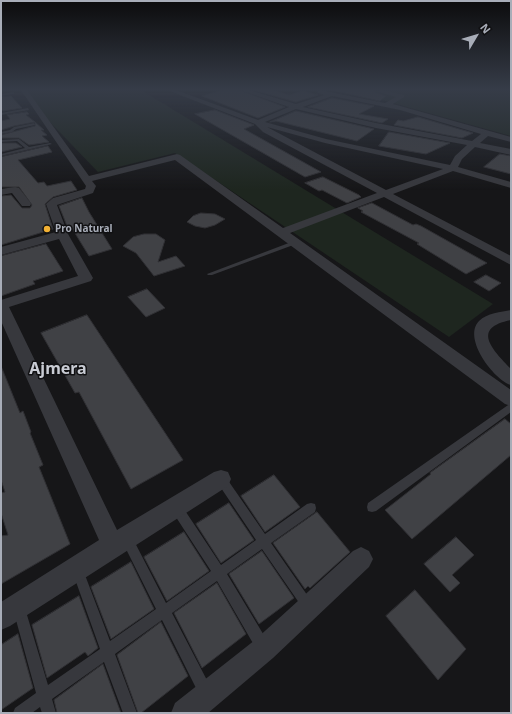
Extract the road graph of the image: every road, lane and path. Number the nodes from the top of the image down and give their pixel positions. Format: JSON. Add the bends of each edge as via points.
{"nodes":[{"id":1,"x":48,"y":123,"type":"edge"},
{"id":2,"x":259,"y":123,"type":"edge"},
{"id":3,"x":263,"y":123,"type":"edge"},
{"id":4,"x":365,"y":123,"type":"edge"},
{"id":5,"x":453,"y":123,"type":"edge"},
{"id":6,"x":34,"y":124,"type":"dead end"},
{"id":7,"x":1,"y":133,"type":"edge"},
{"id":8,"x":486,"y":133,"type":"junction"},
{"id":9,"x":511,"y":140,"type":"edge"},
{"id":10,"x":1,"y":141,"type":"edge"},
{"id":11,"x":50,"y":144,"type":"dead end"},
{"id":12,"x":473,"y":144,"type":"junction"},
{"id":13,"x":28,"y":149,"type":"junction"},
{"id":14,"x":511,"y":152,"type":"edge"},
{"id":15,"x":1,"y":155,"type":"edge"},
{"id":16,"x":453,"y":168,"type":"junction"},
{"id":17,"x":87,"y":179,"type":"junction"},
{"id":18,"x":511,"y":184,"type":"edge"},
{"id":19,"x":1,"y":192,"type":"edge"},
{"id":20,"x":385,"y":194,"type":"junction"},
{"id":21,"x":26,"y":204,"type":"dead end"},
{"id":22,"x":280,"y":233,"type":"junction"},
{"id":23,"x":62,"y":234,"type":"junction"},
{"id":24,"x":294,"y":243,"type":"junction"},
{"id":25,"x":1,"y":251,"type":"edge"},
{"id":26,"x":511,"y":261,"type":"edge"},
{"id":27,"x":210,"y":274,"type":"dead end"},
{"id":28,"x":1,"y":305,"type":"edge"},
{"id":29,"x":511,"y":315,"type":"edge"},
{"id":30,"x":511,"y":379,"type":"edge"},
{"id":31,"x":511,"y":399,"type":"edge"},
{"id":32,"x":511,"y":407,"type":"edge"},
{"id":33,"x":221,"y":479,"type":"joint"},
{"id":34,"x":176,"y":507,"type":"junction"},
{"id":35,"x":372,"y":507,"type":"dead end"},
{"id":36,"x":311,"y":508,"type":"dead end"},
{"id":37,"x":120,"y":541,"type":"junction"},
{"id":38,"x":263,"y":541,"type":"junction"},
{"id":39,"x":361,"y":559,"type":"dead end"},
{"id":40,"x":219,"y":573,"type":"junction"},
{"id":41,"x":81,"y":579,"type":"dead end"},
{"id":42,"x":310,"y":608,"type":"junction"},
{"id":43,"x":165,"y":611,"type":"junction"},
{"id":44,"x":12,"y":619,"type":"edge"},
{"id":45,"x":264,"y":649,"type":"junction"},
{"id":46,"x":108,"y":651,"type":"junction"},
{"id":47,"x":207,"y":695,"type":"junction"},
{"id":48,"x":44,"y":696,"type":"junction"},
{"id":49,"x":20,"y":713,"type":"edge"},
{"id":50,"x":49,"y":713,"type":"edge"},
{"id":51,"x":130,"y":713,"type":"edge"},
{"id":52,"x":184,"y":713,"type":"edge"}],
"edges":[{"from":1,"to":17,"type":"street"},
{"from":2,"to":20,"type":"street","via":[[266,130]]},
{"from":3,"to":16,"type":"street","via":[[348,146]]},
{"from":4,"to":12,"type":"street"},
{"from":5,"to":8,"type":"street"},
{"from":6,"to":7,"type":"lane"},
{"from":8,"to":9,"type":"street"},
{"from":8,"to":12,"type":"street"},
{"from":10,"to":13,"type":"lane","via":[[18,140]]},
{"from":11,"to":13,"type":"lane"},
{"from":12,"to":14,"type":"street"},
{"from":12,"to":16,"type":"street","via":[[458,158]]},
{"from":13,"to":15,"type":"lane"},
{"from":16,"to":18,"type":"street"},
{"from":16,"to":20,"type":"street"},
{"from":17,"to":22,"type":"street","via":[[177,157]]},
{"from":17,"to":23,"type":"street","via":[[92,186],[91,190],[52,202]]},
{"from":19,"to":21,"type":"street","via":[[14,190]]},
{"from":20,"to":22,"type":"street"},
{"from":20,"to":26,"type":"street"},
{"from":22,"to":24,"type":"street"},
{"from":23,"to":25,"type":"street"},
{"from":23,"to":28,"type":"street","via":[[86,278]]},
{"from":24,"to":27,"type":"lane"},
{"from":24,"to":31,"type":"street"},
{"from":28,"to":37,"type":"street"},
{"from":29,"to":30,"type":"street","via":[[494,318],[482,324],[479,333],[483,346]]},
{"from":32,"to":35,"type":"lane"},
{"from":33,"to":34,"type":"street"},
{"from":33,"to":38,"type":"lane"},
{"from":34,"to":37,"type":"street"},
{"from":34,"to":40,"type":"lane"},
{"from":36,"to":38,"type":"lane"},
{"from":37,"to":43,"type":"lane"},
{"from":37,"to":44,"type":"street"},
{"from":38,"to":40,"type":"lane"},
{"from":38,"to":42,"type":"lane"},
{"from":39,"to":42,"type":"street"},
{"from":40,"to":43,"type":"lane"},
{"from":40,"to":45,"type":"lane"},
{"from":41,"to":46,"type":"lane"},
{"from":42,"to":45,"type":"street"},
{"from":43,"to":46,"type":"lane"},
{"from":43,"to":47,"type":"lane"},
{"from":44,"to":48,"type":"lane"},
{"from":45,"to":47,"type":"street"},
{"from":46,"to":48,"type":"lane"},
{"from":46,"to":51,"type":"lane"},
{"from":47,"to":52,"type":"street"},
{"from":48,"to":49,"type":"lane"},
{"from":48,"to":50,"type":"lane"}]}
